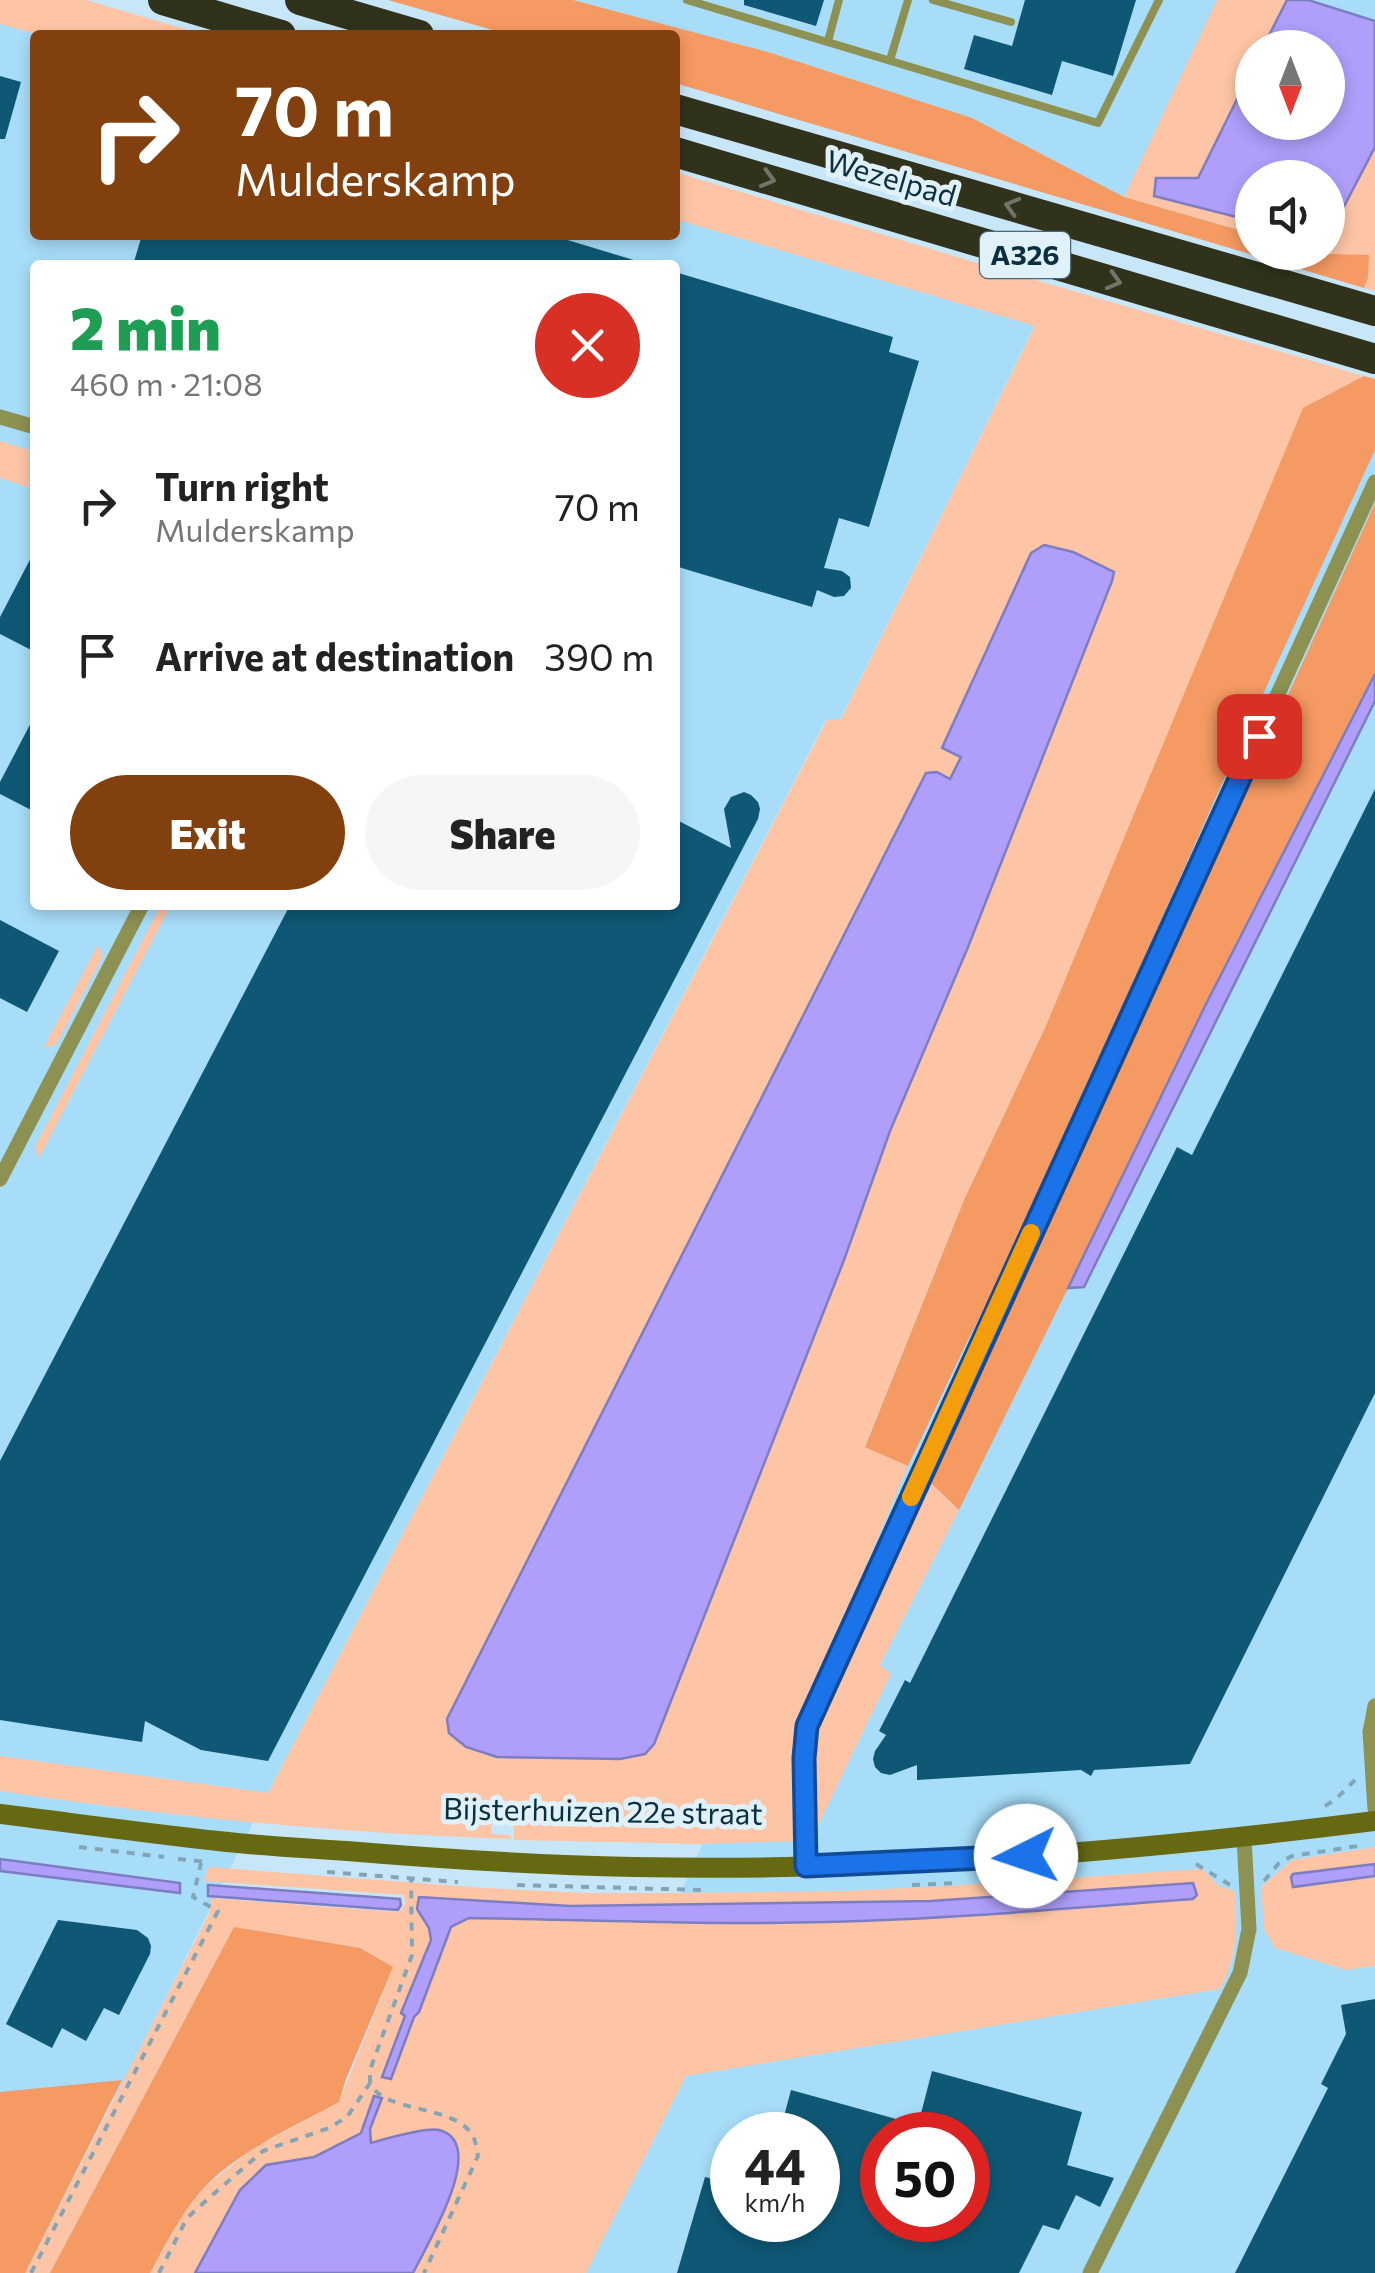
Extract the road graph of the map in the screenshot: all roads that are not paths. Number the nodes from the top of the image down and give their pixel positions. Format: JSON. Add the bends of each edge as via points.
{"nodes":[{"id":1,"x":163,"y":0,"type":"edge"},
{"id":2,"x":300,"y":0,"type":"edge"},
{"id":3,"x":688,"y":0,"type":"edge"},
{"id":4,"x":839,"y":0,"type":"edge"},
{"id":5,"x":908,"y":0,"type":"edge"},
{"id":6,"x":932,"y":0,"type":"edge"},
{"id":7,"x":1159,"y":0,"type":"edge"},
{"id":8,"x":1011,"y":22,"type":"dead end"},
{"id":9,"x":264,"y":30,"type":"edge"},
{"id":10,"x":402,"y":30,"type":"edge"},
{"id":11,"x":828,"y":40,"type":"junction"},
{"id":12,"x":890,"y":60,"type":"junction"},
{"id":13,"x":680,"y":110,"type":"edge"},
{"id":14,"x":680,"y":153,"type":"edge"},
{"id":15,"x":1375,"y":311,"type":"edge"},
{"id":16,"x":1375,"y":359,"type":"edge"},
{"id":17,"x":0,"y":417,"type":"edge"},
{"id":18,"x":30,"y":426,"type":"edge"},
{"id":19,"x":1375,"y":482,"type":"edge"},
{"id":20,"x":139,"y":910,"type":"edge"},
{"id":21,"x":0,"y":1179,"type":"edge"},
{"id":22,"x":1375,"y":1706,"type":"edge"},
{"id":23,"x":1372,"y":1778,"type":"edge"},
{"id":24,"x":1375,"y":1808,"type":"edge"},
{"id":25,"x":0,"y":1814,"type":"edge"},
{"id":26,"x":1375,"y":1821,"type":"edge"},
{"id":27,"x":1244,"y":1838,"type":"junction"},
{"id":28,"x":806,"y":1866,"type":"junction"},
{"id":29,"x":1090,"y":2273,"type":"edge"}],
"edges":[{"from":1,"to":9,"type":"highway"},
{"from":2,"to":10,"type":"highway"},
{"from":3,"to":11,"type":"lane"},
{"from":4,"to":11,"type":"lane"},
{"from":5,"to":12,"type":"lane"},
{"from":6,"to":8,"type":"lane"},
{"from":7,"to":12,"type":"lane","via":[[1098,124]]},
{"from":11,"to":12,"type":"lane"},
{"from":15,"to":13,"type":"highway","name":"Wezelpad","number":"A326","one_way":true},
{"from":14,"to":16,"type":"highway","name":"Wezelpad","number":"A326","one_way":true},
{"from":17,"to":18,"type":"street"},
{"from":19,"to":28,"type":"street","via":[[811,1714],[804,1744]]},
{"from":20,"to":21,"type":"street"},
{"from":22,"to":23,"type":"street"},
{"from":23,"to":24,"type":"street"},
{"from":25,"to":28,"type":"main road","name":"Bijsterhuizen 22e straat","via":[[437,1858]]},
{"from":26,"to":27,"type":"main road","name":"Bijsterhuizen 22e straat"},
{"from":27,"to":28,"type":"main road","name":"Bijsterhuizen 22e straat"},
{"from":27,"to":29,"type":"street","via":[[1249,1929],[1240,1973]]}]}
